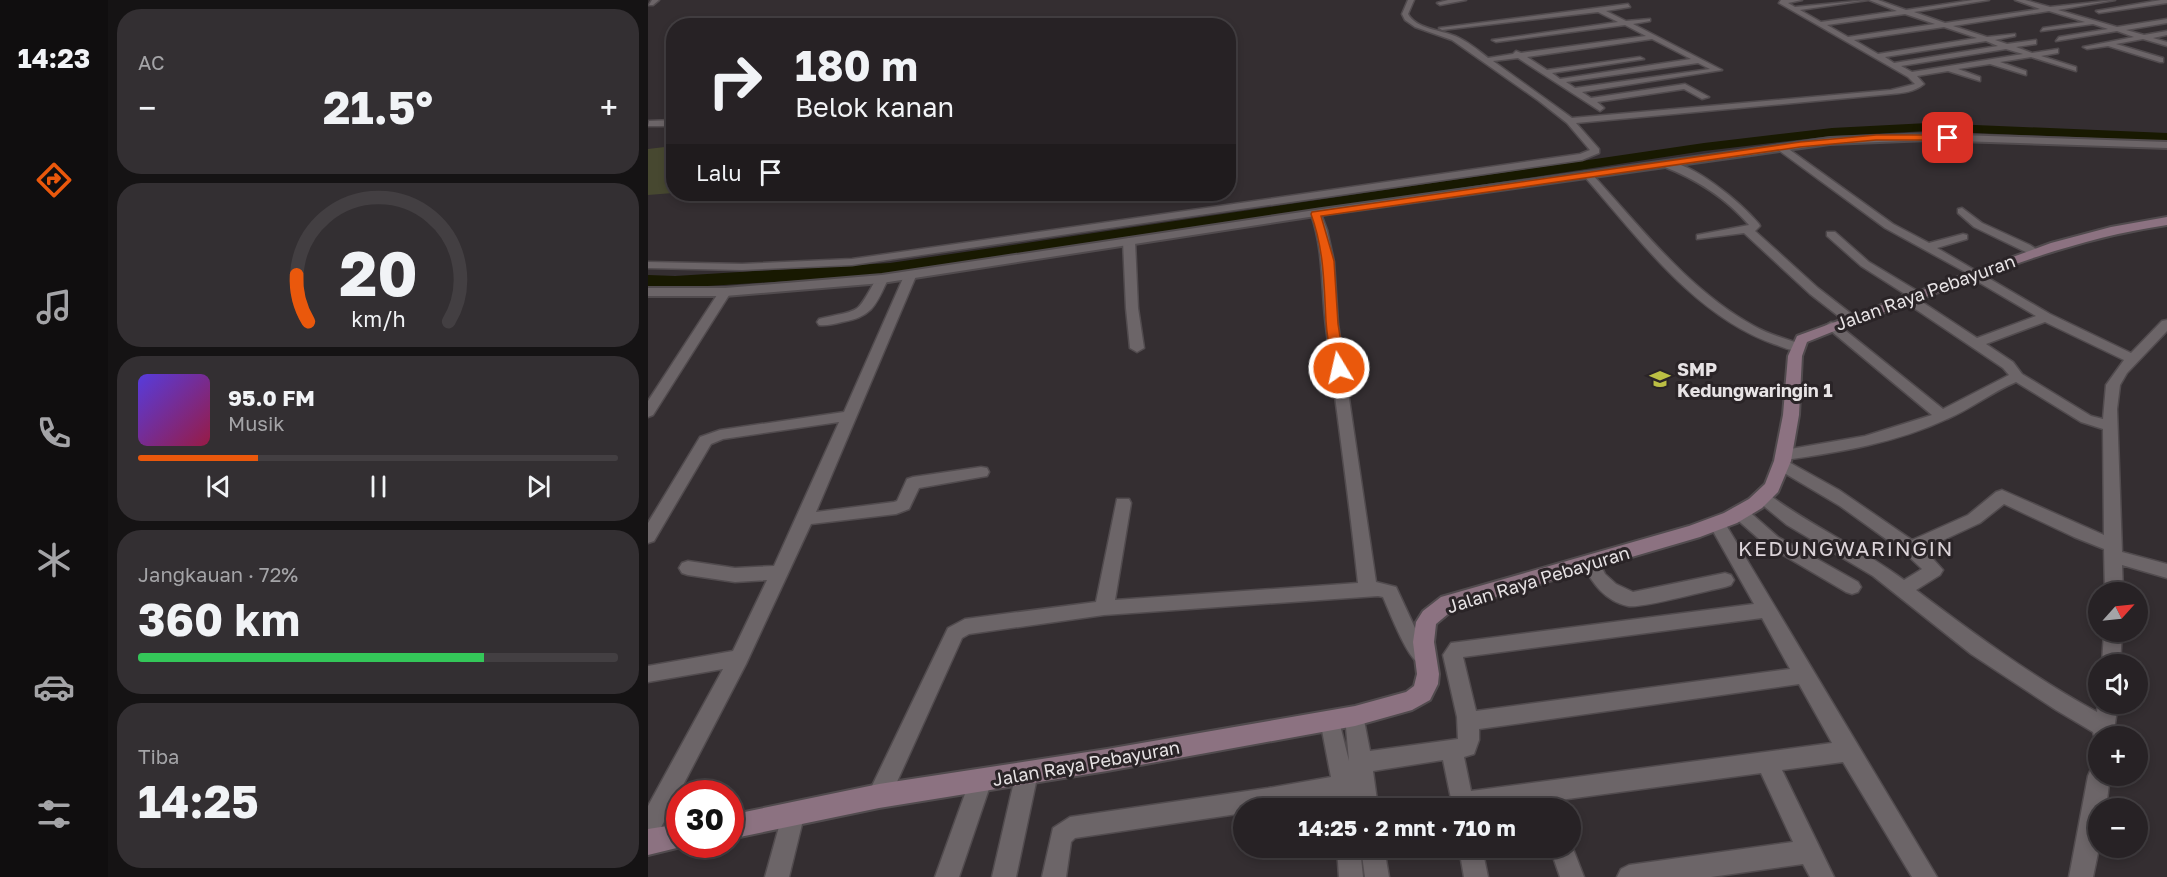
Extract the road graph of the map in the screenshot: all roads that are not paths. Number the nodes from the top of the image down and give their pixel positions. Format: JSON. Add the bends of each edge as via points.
{"nodes":[{"id":1,"x":1411,"y":0,"type":"edge"},
{"id":2,"x":1463,"y":0,"type":"edge"},
{"id":3,"x":1799,"y":0,"type":"edge"},
{"id":4,"x":1864,"y":0,"type":"edge"},
{"id":5,"x":1872,"y":0,"type":"edge"},
{"id":6,"x":1986,"y":0,"type":"edge"},
{"id":7,"x":2064,"y":0,"type":"edge"},
{"id":8,"x":2112,"y":0,"type":"edge"},
{"id":9,"x":2166,"y":0,"type":"edge"},
{"id":10,"x":1441,"y":1,"type":"edge"},
{"id":11,"x":1779,"y":1,"type":"edge"},
{"id":12,"x":2018,"y":2,"type":"edge"},
{"id":13,"x":1907,"y":3,"type":"dead end"},
{"id":14,"x":1888,"y":5,"type":"junction"},
{"id":15,"x":2080,"y":5,"type":"junction"},
{"id":16,"x":1628,"y":6,"type":"dead end"},
{"id":17,"x":1446,"y":9,"type":"dead end"},
{"id":18,"x":1795,"y":9,"type":"junction"},
{"id":19,"x":2049,"y":9,"type":"junction"},
{"id":20,"x":1600,"y":10,"type":"junction"},
{"id":21,"x":1906,"y":11,"type":"junction"},
{"id":22,"x":1640,"y":13,"type":"dead end"},
{"id":23,"x":1830,"y":13,"type":"dead end"},
{"id":24,"x":1948,"y":15,"type":"dead end"},
{"id":25,"x":1613,"y":16,"type":"junction"},
{"id":26,"x":2070,"y":16,"type":"junction"},
{"id":27,"x":1925,"y":18,"type":"junction"},
{"id":28,"x":1820,"y":19,"type":"junction"},
{"id":29,"x":2049,"y":19,"type":"dead end"},
{"id":30,"x":2116,"y":19,"type":"dead end"},
{"id":31,"x":1648,"y":20,"type":"dead end"},
{"id":32,"x":1902,"y":21,"type":"dead end"},
{"id":33,"x":2167,"y":21,"type":"edge"},
{"id":34,"x":2093,"y":22,"type":"junction"},
{"id":35,"x":1626,"y":23,"type":"junction"},
{"id":36,"x":1554,"y":24,"type":"dead end"},
{"id":37,"x":1473,"y":25,"type":"junction"},
{"id":38,"x":1944,"y":25,"type":"junction"},
{"id":39,"x":1442,"y":28,"type":"dead end"},
{"id":40,"x":1984,"y":29,"type":"dead end"},
{"id":41,"x":2116,"y":29,"type":"junction"},
{"id":42,"x":1639,"y":30,"type":"junction"},
{"id":43,"x":1845,"y":30,"type":"dead end"},
{"id":44,"x":2043,"y":30,"type":"dead end"},
{"id":45,"x":1834,"y":31,"type":"junction"},
{"id":46,"x":1965,"y":32,"type":"junction"},
{"id":47,"x":2167,"y":33,"type":"edge"},
{"id":48,"x":2013,"y":34,"type":"dead end"},
{"id":49,"x":1942,"y":35,"type":"dead end"},
{"id":50,"x":1490,"y":36,"type":"junction"},
{"id":51,"x":1653,"y":37,"type":"junction"},
{"id":52,"x":2143,"y":37,"type":"junction"},
{"id":53,"x":1848,"y":39,"type":"junction"},
{"id":54,"x":1985,"y":39,"type":"junction"},
{"id":55,"x":2059,"y":39,"type":"dead end"},
{"id":56,"x":2124,"y":40,"type":"junction"},
{"id":57,"x":2033,"y":42,"type":"dead end"},
{"id":58,"x":2106,"y":43,"type":"junction"},
{"id":59,"x":2167,"y":44,"type":"edge"},
{"id":60,"x":1669,"y":45,"type":"junction"},
{"id":61,"x":1657,"y":46,"type":"dead end"},
{"id":62,"x":1874,"y":46,"type":"dead end"},
{"id":63,"x":2008,"y":46,"type":"junction"},
{"id":64,"x":1508,"y":47,"type":"junction"},
{"id":65,"x":1862,"y":47,"type":"junction"},
{"id":66,"x":2055,"y":51,"type":"dead end"},
{"id":67,"x":1684,"y":52,"type":"junction"},
{"id":68,"x":2167,"y":53,"type":"edge"},
{"id":69,"x":1673,"y":54,"type":"dead end"},
{"id":70,"x":1520,"y":55,"type":"junction"},
{"id":71,"x":2032,"y":55,"type":"junction"},
{"id":72,"x":1878,"y":56,"type":"junction"},
{"id":73,"x":1650,"y":57,"type":"dead end"},
{"id":74,"x":2011,"y":58,"type":"junction"},
{"id":75,"x":1486,"y":60,"type":"junction"},
{"id":76,"x":1700,"y":60,"type":"junction"},
{"id":77,"x":2160,"y":60,"type":"dead end"},
{"id":78,"x":1544,"y":62,"type":"dead end"},
{"id":79,"x":1991,"y":62,"type":"junction"},
{"id":80,"x":2137,"y":62,"type":"dead end"},
{"id":81,"x":1533,"y":64,"type":"junction"},
{"id":82,"x":1893,"y":65,"type":"junction"},
{"id":83,"x":1971,"y":65,"type":"junction"},
{"id":84,"x":2031,"y":65,"type":"dead end"},
{"id":85,"x":1950,"y":69,"type":"junction"},
{"id":86,"x":2073,"y":69,"type":"dead end"},
{"id":87,"x":1546,"y":72,"type":"junction"},
{"id":88,"x":1990,"y":72,"type":"dead end"},
{"id":89,"x":2023,"y":73,"type":"dead end"},
{"id":90,"x":1911,"y":75,"type":"junction"},
{"id":91,"x":1977,"y":79,"type":"dead end"},
{"id":92,"x":1560,"y":81,"type":"junction"},
{"id":93,"x":1661,"y":90,"type":"junction"},
{"id":94,"x":1574,"y":91,"type":"junction"},
{"id":95,"x":1635,"y":94,"type":"junction"},
{"id":96,"x":1671,"y":95,"type":"dead end"},
{"id":97,"x":1705,"y":97,"type":"dead end"},
{"id":98,"x":1644,"y":99,"type":"dead end"},
{"id":99,"x":1589,"y":100,"type":"junction"},
{"id":100,"x":1600,"y":108,"type":"dead end"},
{"id":101,"x":1570,"y":121,"type":"junction"},
{"id":102,"x":666,"y":124,"type":"edge"},
{"id":103,"x":648,"y":125,"type":"edge"},
{"id":104,"x":2167,"y":145,"type":"edge"},
{"id":105,"x":1780,"y":147,"type":"junction"},
{"id":106,"x":1665,"y":164,"type":"junction"},
{"id":107,"x":1587,"y":174,"type":"junction"},
{"id":108,"x":1317,"y":207,"type":"junction"},
{"id":109,"x":1962,"y":211,"type":"dead end"},
{"id":110,"x":2164,"y":223,"type":"edge"},
{"id":111,"x":1746,"y":229,"type":"junction"},
{"id":112,"x":1831,"y":234,"type":"dead end"},
{"id":113,"x":1701,"y":237,"type":"dead end"},
{"id":114,"x":1962,"y":237,"type":"dead end"},
{"id":115,"x":1129,"y":241,"type":"junction"},
{"id":116,"x":1928,"y":247,"type":"junction"},
{"id":117,"x":2036,"y":253,"type":"junction"},
{"id":118,"x":648,"y":265,"type":"edge"},
{"id":119,"x":1974,"y":273,"type":"junction"},
{"id":120,"x":910,"y":276,"type":"junction"},
{"id":121,"x":882,"y":279,"type":"junction"},
{"id":122,"x":648,"y":292,"type":"edge"},
{"id":123,"x":725,"y":292,"type":"junction"},
{"id":124,"x":1911,"y":296,"type":"junction"},
{"id":125,"x":2046,"y":317,"type":"junction"},
{"id":126,"x":1850,"y":319,"type":"junction"},
{"id":127,"x":823,"y":322,"type":"dead end"},
{"id":128,"x":2167,"y":324,"type":"edge"},
{"id":129,"x":1831,"y":326,"type":"junction"},
{"id":130,"x":1977,"y":343,"type":"junction"},
{"id":131,"x":1796,"y":347,"type":"junction"},
{"id":132,"x":1137,"y":348,"type":"dead end"},
{"id":133,"x":2132,"y":359,"type":"junction"},
{"id":134,"x":2017,"y":377,"type":"junction"},
{"id":135,"x":648,"y":412,"type":"edge"},
{"id":136,"x":1942,"y":416,"type":"junction"},
{"id":137,"x":849,"y":417,"type":"junction"},
{"id":138,"x":2111,"y":427,"type":"junction"},
{"id":139,"x":1782,"y":460,"type":"junction"},
{"id":140,"x":981,"y":472,"type":"dead end"},
{"id":141,"x":1762,"y":498,"type":"junction"},
{"id":142,"x":1123,"y":503,"type":"dead end"},
{"id":143,"x":1739,"y":512,"type":"junction"},
{"id":144,"x":806,"y":519,"type":"junction"},
{"id":145,"x":1717,"y":524,"type":"junction"},
{"id":146,"x":648,"y":537,"type":"edge"},
{"id":147,"x":1910,"y":548,"type":"junction"},
{"id":148,"x":2114,"y":550,"type":"junction"},
{"id":149,"x":1591,"y":562,"type":"junction"},
{"id":150,"x":688,"y":568,"type":"dead end"},
{"id":151,"x":2167,"y":571,"type":"edge"},
{"id":152,"x":780,"y":573,"type":"junction"},
{"id":153,"x":1725,"y":580,"type":"dead end"},
{"id":154,"x":2114,"y":582,"type":"edge"},
{"id":155,"x":1852,"y":587,"type":"dead end"},
{"id":156,"x":1368,"y":589,"type":"junction"},
{"id":157,"x":1904,"y":589,"type":"junction"},
{"id":158,"x":1104,"y":608,"type":"junction"},
{"id":159,"x":1766,"y":610,"type":"junction"},
{"id":160,"x":739,"y":658,"type":"junction"},
{"id":161,"x":1429,"y":664,"type":"junction"},
{"id":162,"x":648,"y":674,"type":"edge"},
{"id":163,"x":1806,"y":675,"type":"junction"},
{"id":164,"x":1355,"y":716,"type":"junction"},
{"id":165,"x":1330,"y":720,"type":"junction"},
{"id":166,"x":1467,"y":721,"type":"junction"},
{"id":167,"x":2095,"y":726,"type":"edge"},
{"id":168,"x":1452,"y":750,"type":"junction"},
{"id":169,"x":1848,"y":751,"type":"junction"},
{"id":170,"x":1767,"y":762,"type":"junction"},
{"id":171,"x":1359,"y":763,"type":"junction"},
{"id":172,"x":1027,"y":773,"type":"junction"},
{"id":173,"x":981,"y":780,"type":"junction"},
{"id":174,"x":1343,"y":785,"type":"junction"},
{"id":175,"x":2098,"y":786,"type":"edge"},
{"id":176,"x":879,"y":796,"type":"junction"},
{"id":177,"x":1344,"y":798,"type":"edge"},
{"id":178,"x":1364,"y":798,"type":"edge"},
{"id":179,"x":1461,"y":798,"type":"edge"},
{"id":180,"x":1560,"y":798,"type":"edge"},
{"id":181,"x":793,"y":816,"type":"junction"},
{"id":182,"x":744,"y":825,"type":"edge"},
{"id":183,"x":648,"y":829,"type":"edge"},
{"id":184,"x":666,"y":839,"type":"edge"},
{"id":185,"x":648,"y":842,"type":"edge"},
{"id":186,"x":1810,"y":851,"type":"junction"},
{"id":187,"x":1350,"y":858,"type":"edge"},
{"id":188,"x":1374,"y":858,"type":"edge"},
{"id":189,"x":1473,"y":858,"type":"edge"},
{"id":190,"x":1565,"y":858,"type":"edge"},
{"id":191,"x":1377,"y":874,"type":"edge"},
{"id":192,"x":777,"y":877,"type":"edge"},
{"id":193,"x":947,"y":877,"type":"edge"},
{"id":194,"x":1004,"y":877,"type":"edge"},
{"id":195,"x":1054,"y":877,"type":"edge"},
{"id":196,"x":1352,"y":877,"type":"edge"},
{"id":197,"x":1476,"y":877,"type":"edge"},
{"id":198,"x":1572,"y":877,"type":"edge"},
{"id":199,"x":1629,"y":877,"type":"edge"},
{"id":200,"x":1822,"y":877,"type":"edge"},
{"id":201,"x":1925,"y":877,"type":"edge"},
{"id":202,"x":2081,"y":877,"type":"edge"}],
"edges":[{"from":1,"to":75,"type":"street","via":[[1407,19],[1423,29],[1450,35]]},
{"from":2,"to":10,"type":"street"},
{"from":3,"to":11,"type":"street"},
{"from":4,"to":18,"type":"street"},
{"from":5,"to":14,"type":"street"},
{"from":6,"to":21,"type":"street"},
{"from":7,"to":15,"type":"street"},
{"from":8,"to":15,"type":"street"},
{"from":9,"to":26,"type":"street"},
{"from":10,"to":17,"type":"street"},
{"from":11,"to":18,"type":"street"},
{"from":12,"to":19,"type":"street"},
{"from":13,"to":14,"type":"street"},
{"from":14,"to":21,"type":"street"},
{"from":14,"to":23,"type":"street"},
{"from":15,"to":19,"type":"street"},
{"from":16,"to":20,"type":"street"},
{"from":18,"to":28,"type":"street"},
{"from":19,"to":26,"type":"street"},
{"from":19,"to":38,"type":"street"},
{"from":20,"to":25,"type":"street"},
{"from":20,"to":37,"type":"street"},
{"from":21,"to":27,"type":"street"},
{"from":21,"to":28,"type":"street"},
{"from":22,"to":25,"type":"street"},
{"from":24,"to":27,"type":"street"},
{"from":25,"to":35,"type":"street"},
{"from":25,"to":36,"type":"street"},
{"from":26,"to":29,"type":"street"},
{"from":26,"to":34,"type":"street"},
{"from":27,"to":32,"type":"street"},
{"from":27,"to":38,"type":"street"},
{"from":28,"to":45,"type":"street"},
{"from":30,"to":34,"type":"street"},
{"from":31,"to":35,"type":"street"},
{"from":33,"to":41,"type":"street"},
{"from":34,"to":41,"type":"street"},
{"from":34,"to":44,"type":"street"},
{"from":35,"to":42,"type":"street"},
{"from":35,"to":50,"type":"street"},
{"from":37,"to":39,"type":"street"},
{"from":37,"to":50,"type":"street"},
{"from":38,"to":46,"type":"street"},
{"from":38,"to":53,"type":"street"},
{"from":40,"to":46,"type":"street"},
{"from":41,"to":52,"type":"street"},
{"from":41,"to":55,"type":"street"},
{"from":42,"to":51,"type":"street"},
{"from":42,"to":64,"type":"street"},
{"from":43,"to":45,"type":"street"},
{"from":45,"to":53,"type":"street"},
{"from":46,"to":49,"type":"street"},
{"from":46,"to":54,"type":"street"},
{"from":47,"to":52,"type":"street"},
{"from":48,"to":54,"type":"street"},
{"from":50,"to":64,"type":"street"},
{"from":51,"to":60,"type":"street"},
{"from":51,"to":70,"type":"street"},
{"from":52,"to":56,"type":"street"},
{"from":52,"to":59,"type":"street"},
{"from":53,"to":65,"type":"street"},
{"from":54,"to":63,"type":"street"},
{"from":54,"to":72,"type":"street"},
{"from":56,"to":58,"type":"street"},
{"from":56,"to":68,"type":"street"},
{"from":57,"to":63,"type":"street"},
{"from":58,"to":77,"type":"street"},
{"from":58,"to":80,"type":"street","via":[[2087,47]]},
{"from":60,"to":61,"type":"street"},
{"from":60,"to":67,"type":"street"},
{"from":62,"to":65,"type":"street"},
{"from":63,"to":71,"type":"street"},
{"from":63,"to":82,"type":"street"},
{"from":64,"to":70,"type":"street"},
{"from":65,"to":72,"type":"street"},
{"from":66,"to":71,"type":"street"},
{"from":67,"to":69,"type":"street"},
{"from":67,"to":76,"type":"street"},
{"from":70,"to":75,"type":"street"},
{"from":70,"to":81,"type":"street"},
{"from":71,"to":74,"type":"street"},
{"from":71,"to":86,"type":"street"},
{"from":72,"to":82,"type":"street"},
{"from":73,"to":87,"type":"street"},
{"from":74,"to":79,"type":"street"},
{"from":74,"to":84,"type":"street"},
{"from":75,"to":101,"type":"street"},
{"from":76,"to":92,"type":"street"},
{"from":76,"to":94,"type":"street","via":[[1718,69]]},
{"from":78,"to":81,"type":"street"},
{"from":79,"to":83,"type":"street"},
{"from":79,"to":89,"type":"street"},
{"from":81,"to":87,"type":"street"},
{"from":82,"to":90,"type":"street"},
{"from":83,"to":85,"type":"street"},
{"from":83,"to":88,"type":"street"},
{"from":85,"to":90,"type":"street"},
{"from":85,"to":91,"type":"street"},
{"from":87,"to":92,"type":"street"},
{"from":90,"to":101,"type":"street","via":[[1920,84],[1899,90]]},
{"from":92,"to":94,"type":"street"},
{"from":93,"to":95,"type":"street"},
{"from":93,"to":96,"type":"street"},
{"from":93,"to":97,"type":"street","via":[[1685,86]]},
{"from":94,"to":99,"type":"street"},
{"from":95,"to":98,"type":"street"},
{"from":95,"to":99,"type":"street"},
{"from":99,"to":100,"type":"street"},
{"from":101,"to":108,"type":"street","via":[[1596,151]]},
{"from":102,"to":103,"type":"street"},
{"from":104,"to":105,"type":"street","via":[[1904,137]]},
{"from":105,"to":106,"type":"street"},
{"from":105,"to":116,"type":"street","via":[[1889,226]]},
{"from":106,"to":107,"type":"street"},
{"from":106,"to":111,"type":"street","via":[[1688,172],[1721,192],[1755,226]]},
{"from":107,"to":108,"type":"street"},
{"from":107,"to":131,"type":"street","via":[[1708,299],[1745,326]]},
{"from":108,"to":115,"type":"street"},
{"from":108,"to":118,"type":"street","via":[[852,262],[742,267]]},
{"from":108,"to":156,"type":"street","via":[[1328,261],[1332,324]]},
{"from":109,"to":117,"type":"street","via":[[1984,230]]},
{"from":110,"to":117,"type":"main road","name":"Jalan Raya Pebayuran","via":[[2113,229]]},
{"from":111,"to":113,"type":"street"},
{"from":111,"to":126,"type":"street"},
{"from":112,"to":124,"type":"street"},
{"from":114,"to":116,"type":"street"},
{"from":115,"to":120,"type":"street"},
{"from":115,"to":132,"type":"street"},
{"from":116,"to":119,"type":"street"},
{"from":117,"to":119,"type":"main road","name":"Jalan Raya Pebayuran"},
{"from":119,"to":124,"type":"main road","name":"Jalan Raya Pebayuran"},
{"from":119,"to":125,"type":"street"},
{"from":120,"to":121,"type":"street"},
{"from":120,"to":137,"type":"street"},
{"from":121,"to":123,"type":"street"},
{"from":121,"to":127,"type":"street","via":[[866,310]]},
{"from":122,"to":123,"type":"street"},
{"from":123,"to":135,"type":"street"},
{"from":124,"to":126,"type":"main road","name":"Jalan Raya Pebayuran"},
{"from":124,"to":130,"type":"street"},
{"from":125,"to":130,"type":"street"},
{"from":125,"to":133,"type":"street"},
{"from":126,"to":129,"type":"main road","name":"Jalan Raya Pebayuran"},
{"from":128,"to":133,"type":"street"},
{"from":129,"to":131,"type":"main road","name":"Jalan Raya Pebayuran","via":[[1802,339]]},
{"from":129,"to":136,"type":"street"},
{"from":130,"to":134,"type":"street","via":[[2008,364]]},
{"from":131,"to":139,"type":"main road","name":"Jalan Raya Pebayuran","via":[[1791,412]]},
{"from":133,"to":138,"type":"street","via":[[2113,385]]},
{"from":134,"to":136,"type":"street","via":[[1989,388]]},
{"from":134,"to":138,"type":"street","via":[[2086,419]]},
{"from":136,"to":139,"type":"street","via":[[1904,432]]},
{"from":137,"to":144,"type":"street"},
{"from":137,"to":146,"type":"street","via":[[720,435],[705,441]]},
{"from":138,"to":148,"type":"street"},
{"from":139,"to":141,"type":"main road","name":"Jalan Raya Pebayuran","via":[[1772,488]]},
{"from":139,"to":147,"type":"street"},
{"from":140,"to":144,"type":"street","via":[[913,483],[903,505],[896,508]]},
{"from":141,"to":143,"type":"main road","name":"Jalan Raya Pebayuran"},
{"from":141,"to":157,"type":"street"},
{"from":142,"to":158,"type":"street"},
{"from":143,"to":145,"type":"main road","name":"Jalan Raya Pebayuran"},
{"from":143,"to":155,"type":"street","via":[[1772,541]]},
{"from":144,"to":152,"type":"street"},
{"from":145,"to":149,"type":"main road","name":"Jalan Raya Pebayuran"},
{"from":145,"to":159,"type":"street"},
{"from":147,"to":148,"type":"street","via":[[1974,519],[2002,496]]},
{"from":147,"to":157,"type":"street","via":[[1934,570]]},
{"from":148,"to":151,"type":"street"},
{"from":148,"to":154,"type":"street"},
{"from":149,"to":153,"type":"street","via":[[1599,579],[1631,600]]},
{"from":149,"to":161,"type":"main road","name":"Jalan Raya Pebayuran","via":[[1448,603],[1426,622],[1423,638]]},
{"from":150,"to":152,"type":"street","via":[[735,575]]},
{"from":152,"to":160,"type":"street"},
{"from":156,"to":158,"type":"street"},
{"from":156,"to":161,"type":"street","via":[[1390,592],[1408,632]]},
{"from":157,"to":167,"type":"street","via":[[1978,648]]},
{"from":158,"to":176,"type":"street","via":[[960,629],[955,633]]},
{"from":159,"to":163,"type":"street"},
{"from":159,"to":166,"type":"street","via":[[1458,649],[1453,655]]},
{"from":160,"to":162,"type":"street"},
{"from":160,"to":183,"type":"street"},
{"from":161,"to":164,"type":"main road","name":"Jalan Raya Pebayuran","via":[[1425,688],[1419,696]]},
{"from":163,"to":166,"type":"street"},
{"from":163,"to":169,"type":"street"},
{"from":164,"to":165,"type":"main road","name":"Jalan Raya Pebayuran"},
{"from":164,"to":171,"type":"street"},
{"from":165,"to":172,"type":"main road","name":"Jalan Raya Pebayuran"},
{"from":165,"to":174,"type":"street"},
{"from":166,"to":168,"type":"street","via":[[1470,742],[1467,747]]},
{"from":168,"to":171,"type":"street"},
{"from":168,"to":179,"type":"street"},
{"from":169,"to":170,"type":"street"},
{"from":169,"to":201,"type":"street"},
{"from":170,"to":180,"type":"street"},
{"from":170,"to":186,"type":"street"},
{"from":171,"to":178,"type":"street"},
{"from":172,"to":173,"type":"main road","name":"Jalan Raya Pebayuran"},
{"from":172,"to":194,"type":"street"},
{"from":173,"to":176,"type":"main road","name":"Jalan Raya Pebayuran"},
{"from":173,"to":193,"type":"street"},
{"from":174,"to":177,"type":"street"},
{"from":174,"to":195,"type":"street","via":[[1070,828],[1060,836]]},
{"from":175,"to":202,"type":"street"},
{"from":176,"to":181,"type":"main road","name":"Jalan Raya Pebayuran"},
{"from":181,"to":182,"type":"main road","name":"Jalan Raya Pebayuran"},
{"from":181,"to":192,"type":"street"},
{"from":184,"to":185,"type":"main road"},
{"from":186,"to":199,"type":"street"},
{"from":186,"to":200,"type":"street"},
{"from":187,"to":196,"type":"street"},
{"from":188,"to":191,"type":"street"},
{"from":189,"to":197,"type":"street"},
{"from":190,"to":198,"type":"street"},
{"from":191,"to":196,"type":"street"}]}
